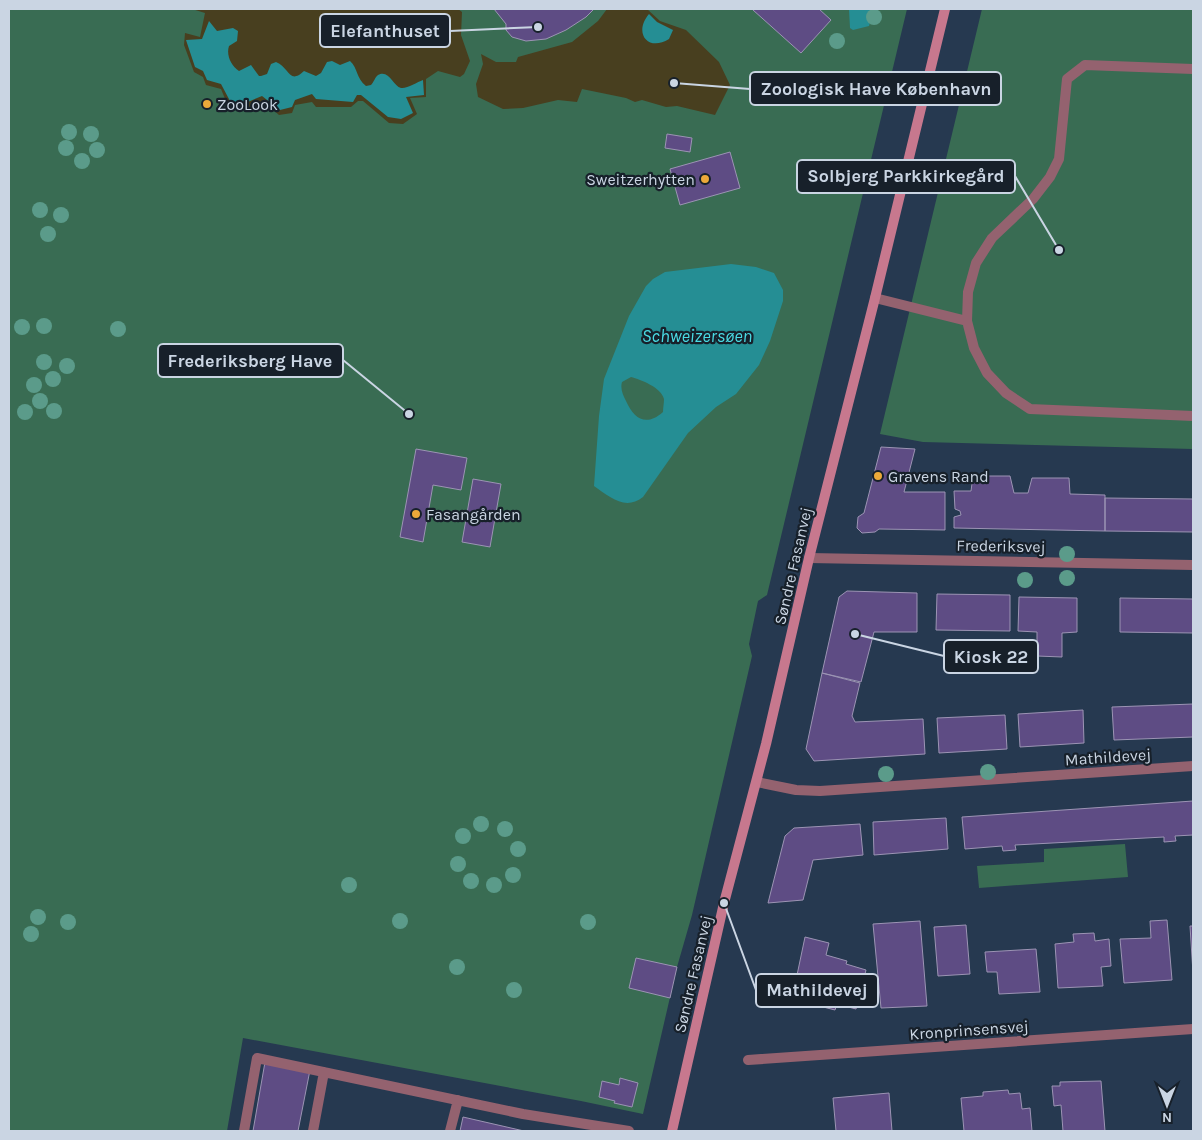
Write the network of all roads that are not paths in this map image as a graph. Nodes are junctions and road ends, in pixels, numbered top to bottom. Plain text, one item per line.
1 (945, 9) edge
2 (1193, 68) edge
3 (875, 298) junction
4 (967, 321) junction
5 (1193, 416) edge
6 (809, 558) junction
7 (1193, 565) edge
8 (1193, 766) edge
9 (757, 782) junction
10 (1193, 1029) edge
11 (748, 1060) dead end
12 (324, 1072) junction
13 (458, 1100) junction
14 (244, 1131) edge
15 (313, 1131) edge
16 (450, 1131) edge
17 (629, 1131) edge
18 (672, 1131) edge

1 - 3 street, Søndre Fasanvej
2 - 4 street
3 - 4 street
3 - 6 street, Søndre Fasanvej
4 - 5 street
6 - 7 street, Frederiksvej
6 - 9 street, Søndre Fasanvej
8 - 9 street, Mathildevej
9 - 18 street, Søndre Fasanvej
10 - 11 street, Kronprinsensvej
12 - 13 street
12 - 14 street
12 - 15 street
13 - 16 street
13 - 17 street

